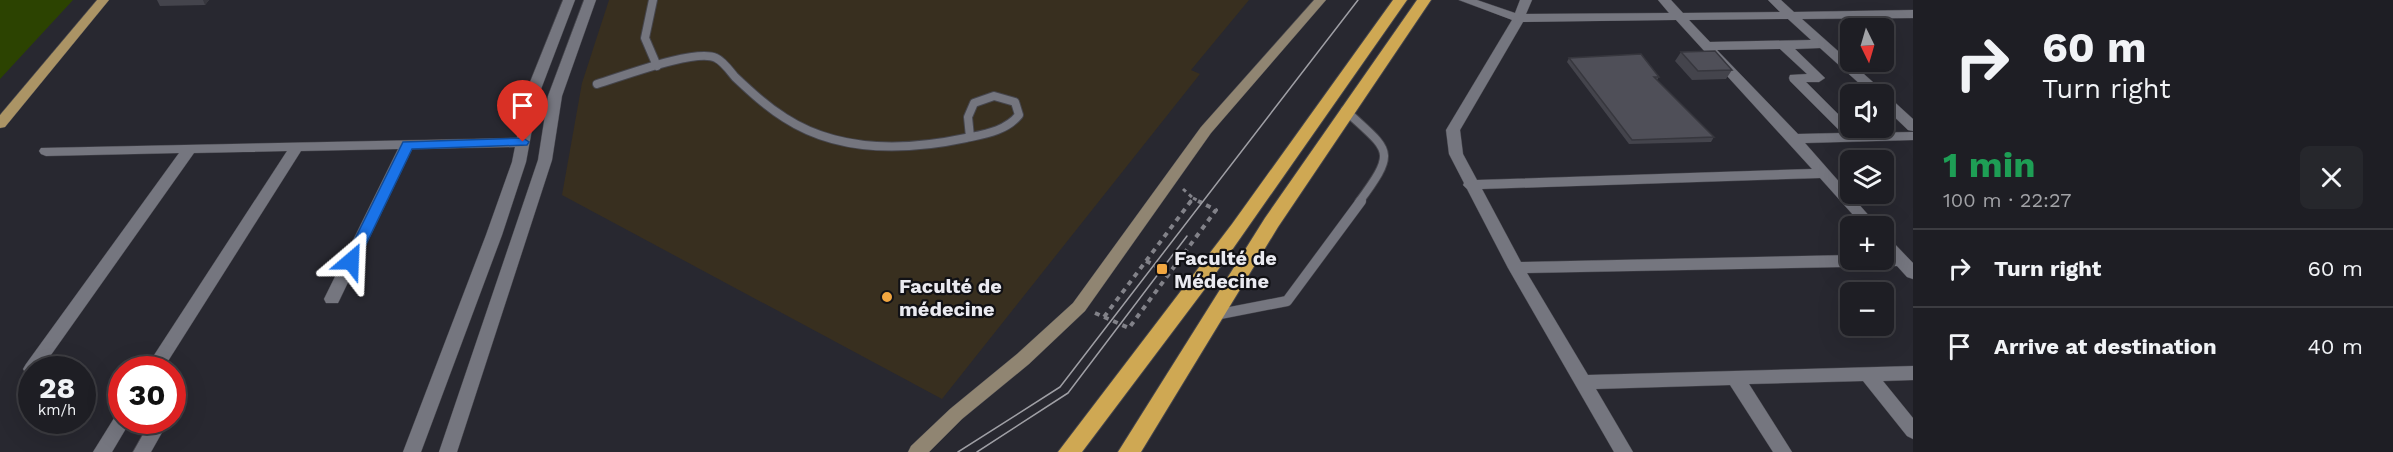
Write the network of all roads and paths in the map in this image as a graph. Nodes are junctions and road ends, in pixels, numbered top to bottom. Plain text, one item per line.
1 (103, 0) edge
2 (569, 0) edge
3 (590, 0) edge
4 (653, 0) edge
5 (1319, 0) edge
6 (1400, 0) edge
7 (1424, 0) edge
8 (1465, 0) edge
9 (1526, 0) edge
10 (1664, 0) edge
11 (1774, 0) edge
12 (1913, 14) edge
13 (1791, 15) junction
14 (1680, 16) junction
15 (1519, 18) junction
16 (1823, 45) junction
17 (1706, 46) junction
18 (657, 66) junction
19 (597, 84) dead end
20 (1867, 84) edge
21 (1894, 109) edge
22 (1345, 110) junction
23 (0, 124) edge
24 (1840, 124) edge
25 (1913, 127) edge
26 (1913, 136) edge
27 (970, 137) junction
28 (1894, 137) edge
29 (1854, 138) edge
30 (1794, 139) junction
31 (523, 142) junction
32 (407, 145) junction
33 (297, 146) junction
34 (190, 148) junction
35 (46, 151) dead end
36 (1824, 173) junction
37 (1172, 178) junction
38 (1470, 185) junction
39 (1193, 198) junction
40 (1862, 216) edge
41 (1894, 253) edge
42 (1900, 260) junction
43 (1146, 261) junction
44 (1516, 268) junction
45 (1171, 273) junction
46 (1913, 273) edge
47 (332, 299) dead end
48 (1079, 307) junction
49 (1211, 316) junction
50 (1104, 317) junction
51 (41, 356) edge
52 (162, 356) edge
53 (1913, 373) edge
54 (1868, 375) junction
55 (1735, 378) junction
56 (1584, 382) junction
57 (1913, 432) edge
58 (113, 434) edge
59 (152, 434) edge
60 (1069, 449) edge
61 (1133, 449) edge
62 (102, 452) edge
63 (142, 452) edge
64 (412, 452) edge
65 (448, 452) edge
66 (917, 452) edge
67 (1624, 452) edge
68 (1783, 452) edge

1 - 23 main road
2 - 31 street
3 - 65 street
4 - 18 lane
5 - 37 street
6 - 60 highway
7 - 22 highway
8 - 15 street
9 - 15 street
10 - 14 street
11 - 13 street
12 - 13 street
13 - 14 street
13 - 16 street
14 - 15 street
14 - 17 street
15 - 38 street
16 - 17 street
16 - 20 street
16 - 24 street
17 - 30 street
18 - 19 lane
18 - 27 lane
21 - 25 street
22 - 49 highway
22 - 49 lane
26 - 28 street
27 - 27 lane
29 - 30 street
30 - 36 street
31 - 32 street
31 - 64 street
32 - 33 street
32 - 47 street
33 - 34 street
33 - 52 street
34 - 35 street
34 - 51 street
36 - 38 street
36 - 40 street
37 - 39 path
37 - 48 street
38 - 44 street
39 - 43 path
39 - 45 path
41 - 42 street
42 - 44 street
42 - 46 street
43 - 45 path
43 - 50 path
44 - 56 street
45 - 50 path
48 - 50 path
48 - 66 street
49 - 61 highway
53 - 54 street
54 - 55 street
54 - 57 street
55 - 56 street
55 - 68 street
56 - 67 street
58 - 62 street
59 - 63 street

